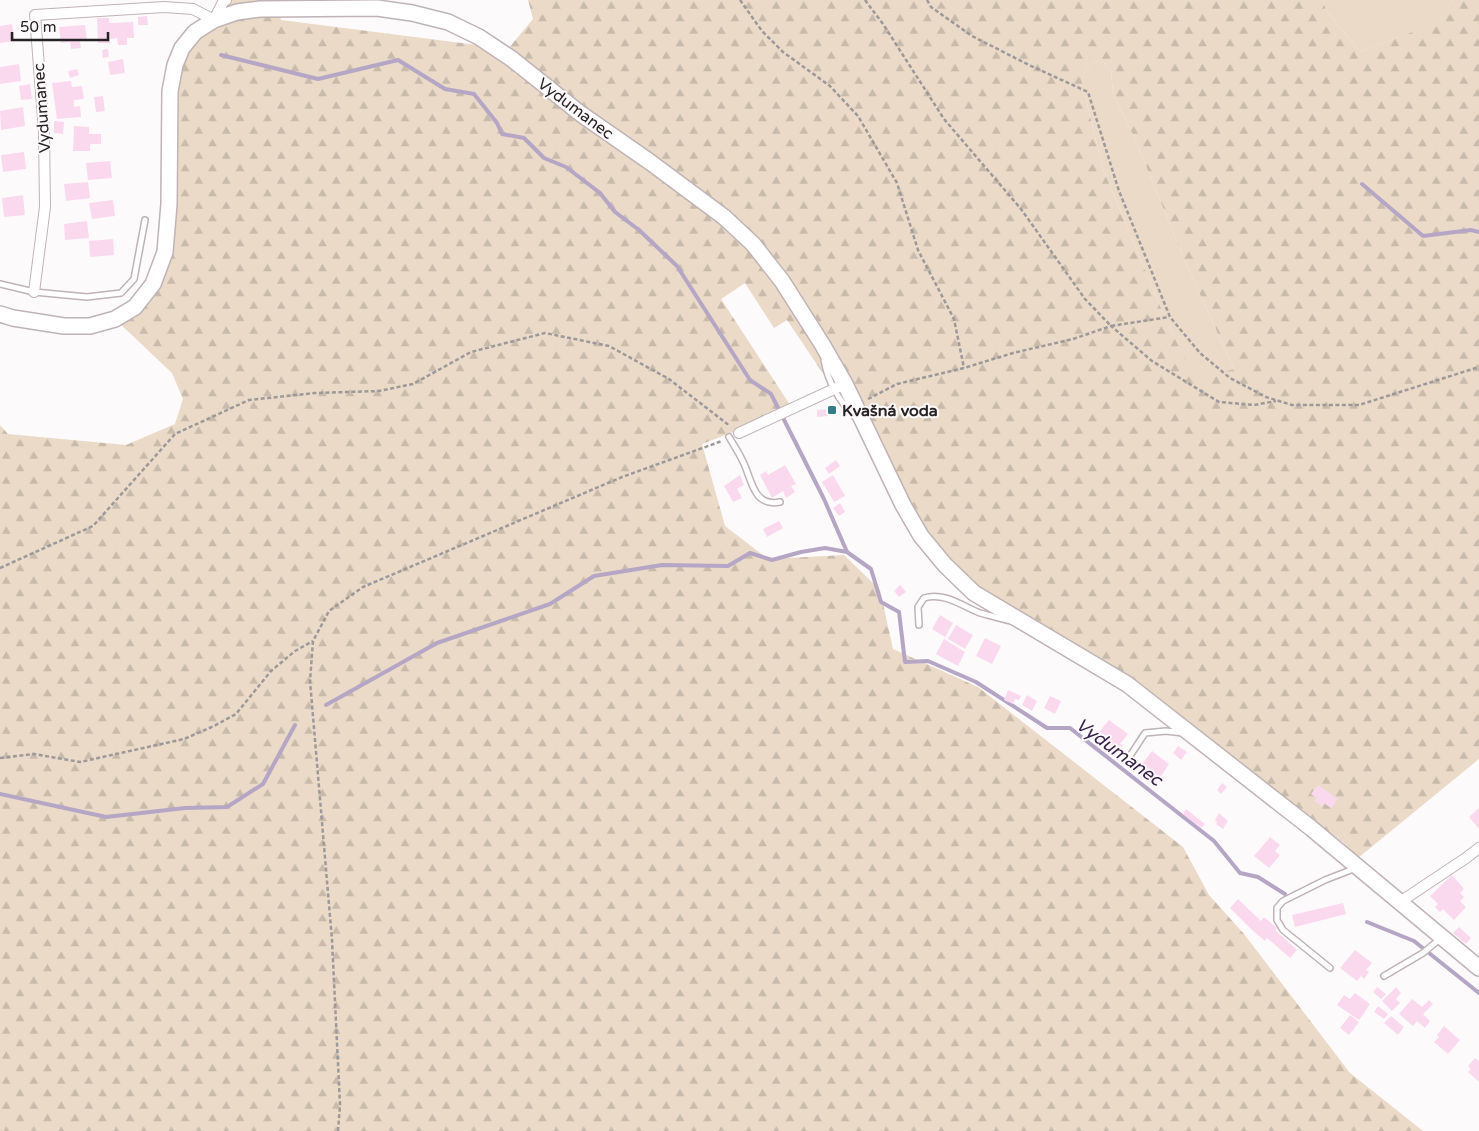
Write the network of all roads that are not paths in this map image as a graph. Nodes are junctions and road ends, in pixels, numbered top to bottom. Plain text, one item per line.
1 (226, 0) edge
2 (214, 20) junction
3 (145, 220) dead end
4 (0, 284) edge
5 (34, 292) junction
6 (0, 314) edge
7 (839, 387) junction
8 (866, 428) junction
9 (739, 433) road end
10 (729, 438) road end
11 (780, 502) dead end
12 (1026, 624) junction
13 (918, 625) dead end
14 (1191, 734) junction
15 (1128, 759) dead end
16 (1479, 848) edge
17 (1359, 867) junction
18 (1400, 902) junction
19 (1437, 941) junction
20 (1330, 968) dead end
21 (1479, 968) edge
22 (1384, 976) dead end

1 - 2 street, Vydumanec
2 - 5 street, Vydumanec
2 - 6 main road, Vydumanec
2 - 7 main road, Vydumanec
3 - 5 lane
4 - 5 lane
7 - 8 main road, Vydumanec
7 - 8 lane
7 - 9 street
8 - 12 main road, Vydumanec
10 - 11 lane
12 - 13 lane, Vydumanec
12 - 14 main road, Vydumanec
14 - 15 lane
14 - 17 main road, Vydumanec
16 - 18 street
17 - 18 main road, Vydumanec
17 - 20 lane
18 - 19 main road, Vydumanec
19 - 21 main road, Vydumanec
19 - 22 lane

